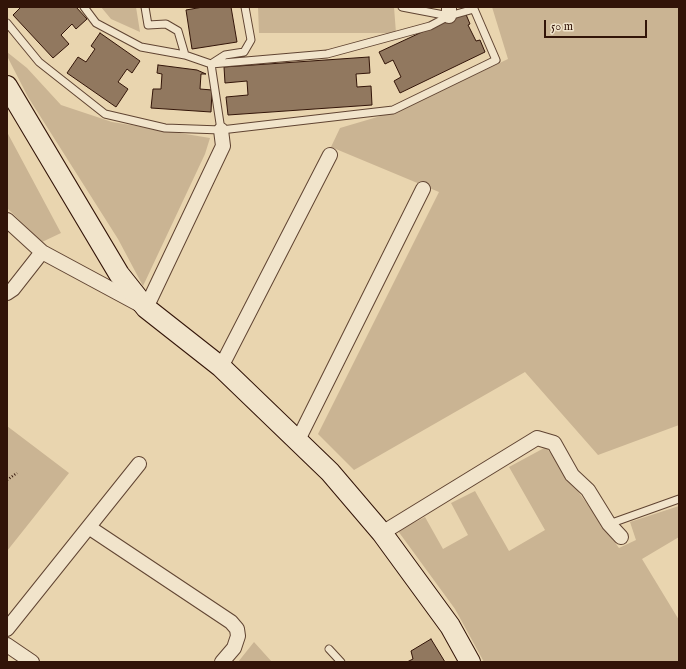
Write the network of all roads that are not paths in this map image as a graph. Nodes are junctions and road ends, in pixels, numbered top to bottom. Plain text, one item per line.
1 (84, 7) edge
2 (145, 7) edge
3 (245, 7) edge
4 (402, 7) edge
5 (449, 12) edge
6 (7, 23) edge
7 (185, 55) junction
8 (211, 64) junction
9 (7, 86) edge
10 (221, 130) junction
11 (330, 155) dead end
12 (423, 189) dead end
13 (7, 220) edge
14 (42, 252) junction
15 (7, 293) edge
16 (146, 308) junction
17 (220, 367) junction
18 (298, 440) junction
19 (140, 464) dead end
20 (679, 499) edge
21 (609, 524) junction
22 (90, 528) junction
23 (382, 534) junction
24 (621, 537) dead end
25 (7, 629) edge
26 (7, 645) edge
27 (329, 649) dead end
28 (32, 662) edge
29 (222, 662) edge
30 (341, 662) edge
31 (470, 662) edge

1 - 7 lane
2 - 7 lane
3 - 8 lane
4 - 5 lane
5 - 8 lane
5 - 10 lane
6 - 10 lane
7 - 8 lane
8 - 10 lane
9 - 16 street
10 - 16 street
11 - 17 street
12 - 18 street
13 - 14 street
14 - 15 street
14 - 16 street
16 - 17 street
17 - 18 street
18 - 23 street
19 - 22 street
20 - 21 lane
21 - 23 street
21 - 24 street
22 - 25 street
22 - 29 street
23 - 31 street
26 - 28 street
27 - 30 lane

